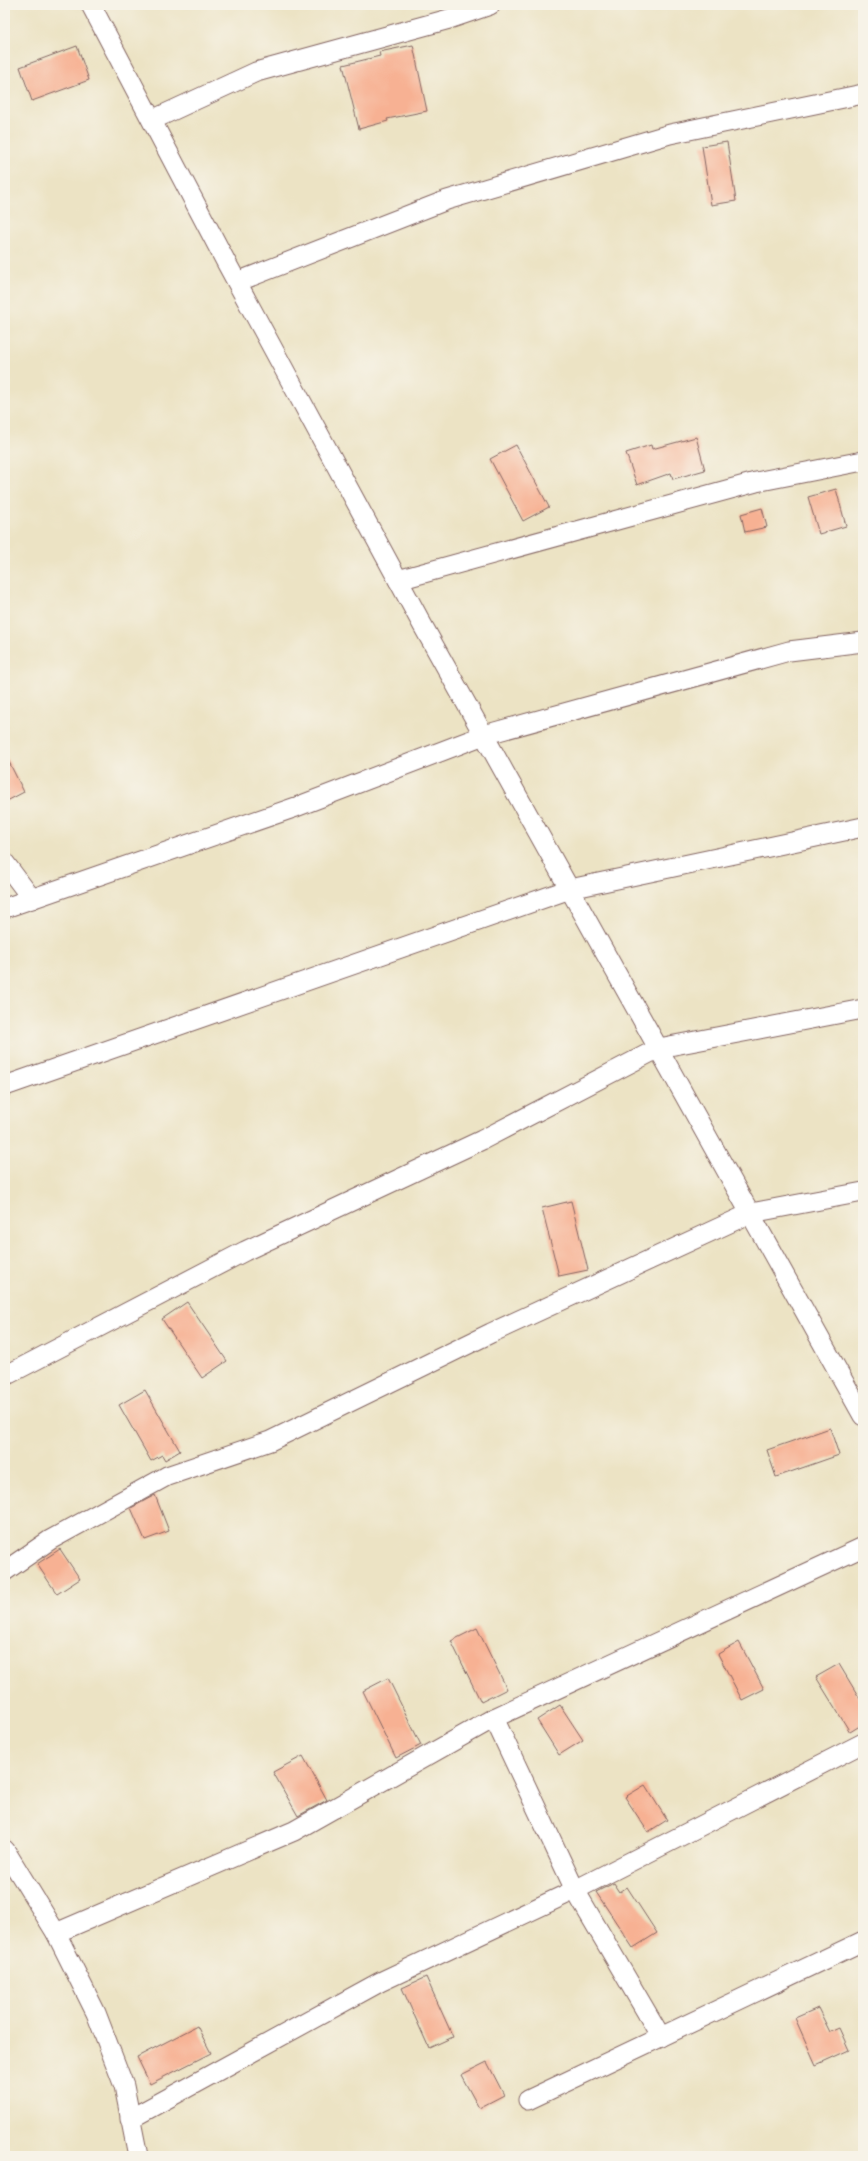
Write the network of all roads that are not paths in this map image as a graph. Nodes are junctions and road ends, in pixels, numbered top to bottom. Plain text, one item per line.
1 (91, 5) edge
2 (490, 5) edge
3 (863, 94) edge
4 (152, 120) junction
5 (237, 282) junction
6 (863, 461) edge
7 (398, 580) junction
8 (863, 642) edge
9 (484, 735) junction
10 (863, 827) edge
11 (5, 863) edge
12 (570, 889) junction
13 (32, 898) junction
14 (5, 908) edge
15 (863, 1009) edge
16 (660, 1048) junction
17 (5, 1086) edge
18 (863, 1192) edge
19 (750, 1213) junction
20 (5, 1376) edge
21 (863, 1416) edge
22 (863, 1547) edge
23 (5, 1571) edge
24 (494, 1718) junction
25 (863, 1743) edge
26 (5, 1850) edge
27 (575, 1890) junction
28 (56, 1933) junction
29 (863, 1942) edge
30 (661, 2037) junction
31 (528, 2100) dead end
32 (130, 2119) junction
33 (138, 2156) edge

1 - 4 street
2 - 4 street
3 - 5 street
4 - 5 street
5 - 7 street
6 - 7 street
7 - 9 street
8 - 9 street
9 - 12 street
9 - 13 street
10 - 12 street
11 - 13 street
12 - 16 street
12 - 17 street
13 - 14 street
15 - 16 street
16 - 19 street
16 - 20 street
18 - 19 street
19 - 21 street
19 - 23 street
22 - 24 street
24 - 27 street
24 - 28 street
25 - 27 street
26 - 28 street
27 - 30 street
27 - 32 street
28 - 32 street
29 - 30 street
30 - 31 street
32 - 33 street

